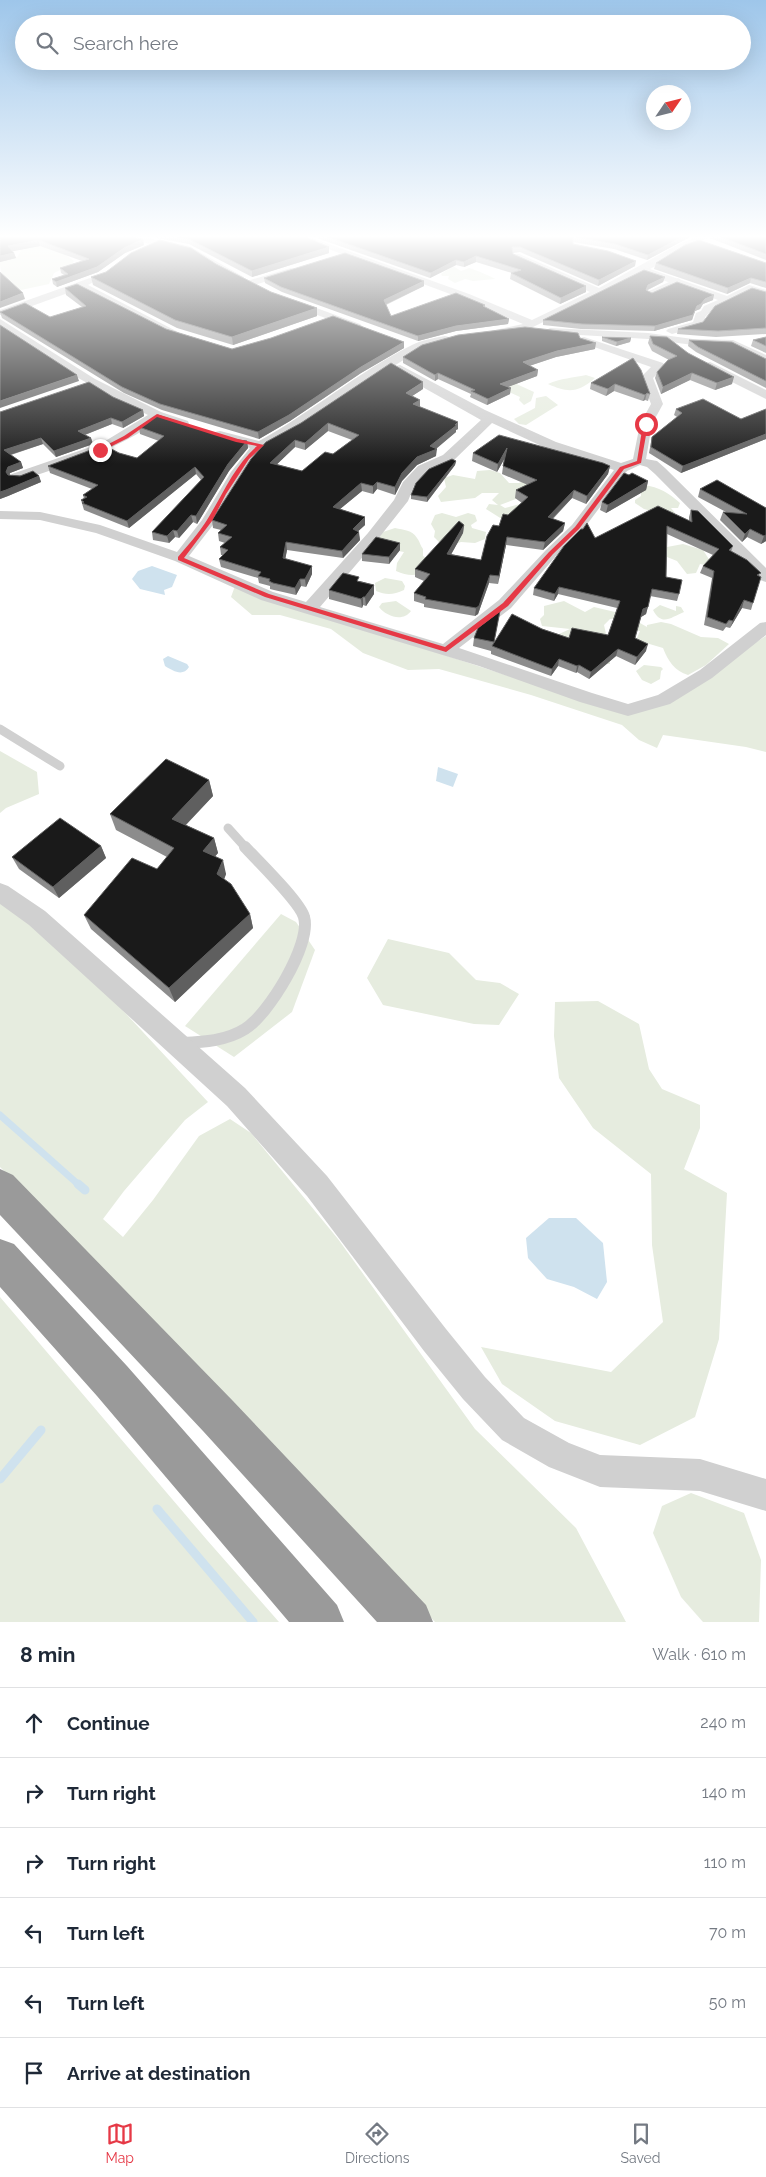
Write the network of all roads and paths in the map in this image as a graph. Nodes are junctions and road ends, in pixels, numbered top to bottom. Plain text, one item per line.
1 (135, 313) edge
2 (320, 313) edge
3 (500, 313) edge
4 (556, 313) edge
5 (706, 313) edge
6 (331, 317) junction
7 (0, 322) edge
8 (312, 324) edge
9 (528, 326) junction
10 (365, 330) edge
11 (558, 332) junction
12 (484, 333) edge
13 (180, 335) edge
14 (456, 336) edge
15 (648, 336) junction
16 (670, 340) junction
17 (752, 340) edge
18 (400, 342) edge
19 (733, 343) junction
20 (417, 347) junction
21 (766, 360) edge
22 (390, 364) junction
23 (91, 382) junction
24 (74, 388) edge
25 (766, 395) edge
26 (481, 413) junction
27 (157, 415) junction
28 (261, 445) junction
29 (639, 462) junction
30 (622, 468) junction
31 (17, 477) edge
32 (0, 515) edge
33 (180, 558) junction
34 (766, 577) edge
35 (310, 608) junction
36 (766, 628) edge
37 (446, 650) junction
38 (0, 729) edge
39 (60, 766) dead end
40 (228, 828) dead end
41 (0, 892) edge
42 (176, 1044) junction
43 (0, 1188) edge
44 (0, 1258) edge
45 (766, 1495) edge
46 (320, 1622) edge
47 (409, 1622) edge

1 - 13 street
2 - 6 street
3 - 9 street
4 - 9 street
5 - 15 street
6 - 8 street
6 - 10 street
7 - 23 street
9 - 11 street
9 - 12 street
11 - 15 street
11 - 29 street
14 - 20 street
15 - 16 street
16 - 19 street
16 - 25 street
17 - 19 street
18 - 20 street
19 - 21 street
20 - 22 street
22 - 26 street
22 - 28 street
23 - 24 street
23 - 27 street
26 - 30 street
26 - 35 street
27 - 28 street
27 - 31 street
28 - 33 street
29 - 30 street
29 - 34 street
30 - 37 street
32 - 33 street
33 - 35 street
35 - 37 street
36 - 37 street
38 - 39 lane
40 - 42 lane
41 - 42 street
42 - 45 street
43 - 47 highway
44 - 46 highway

